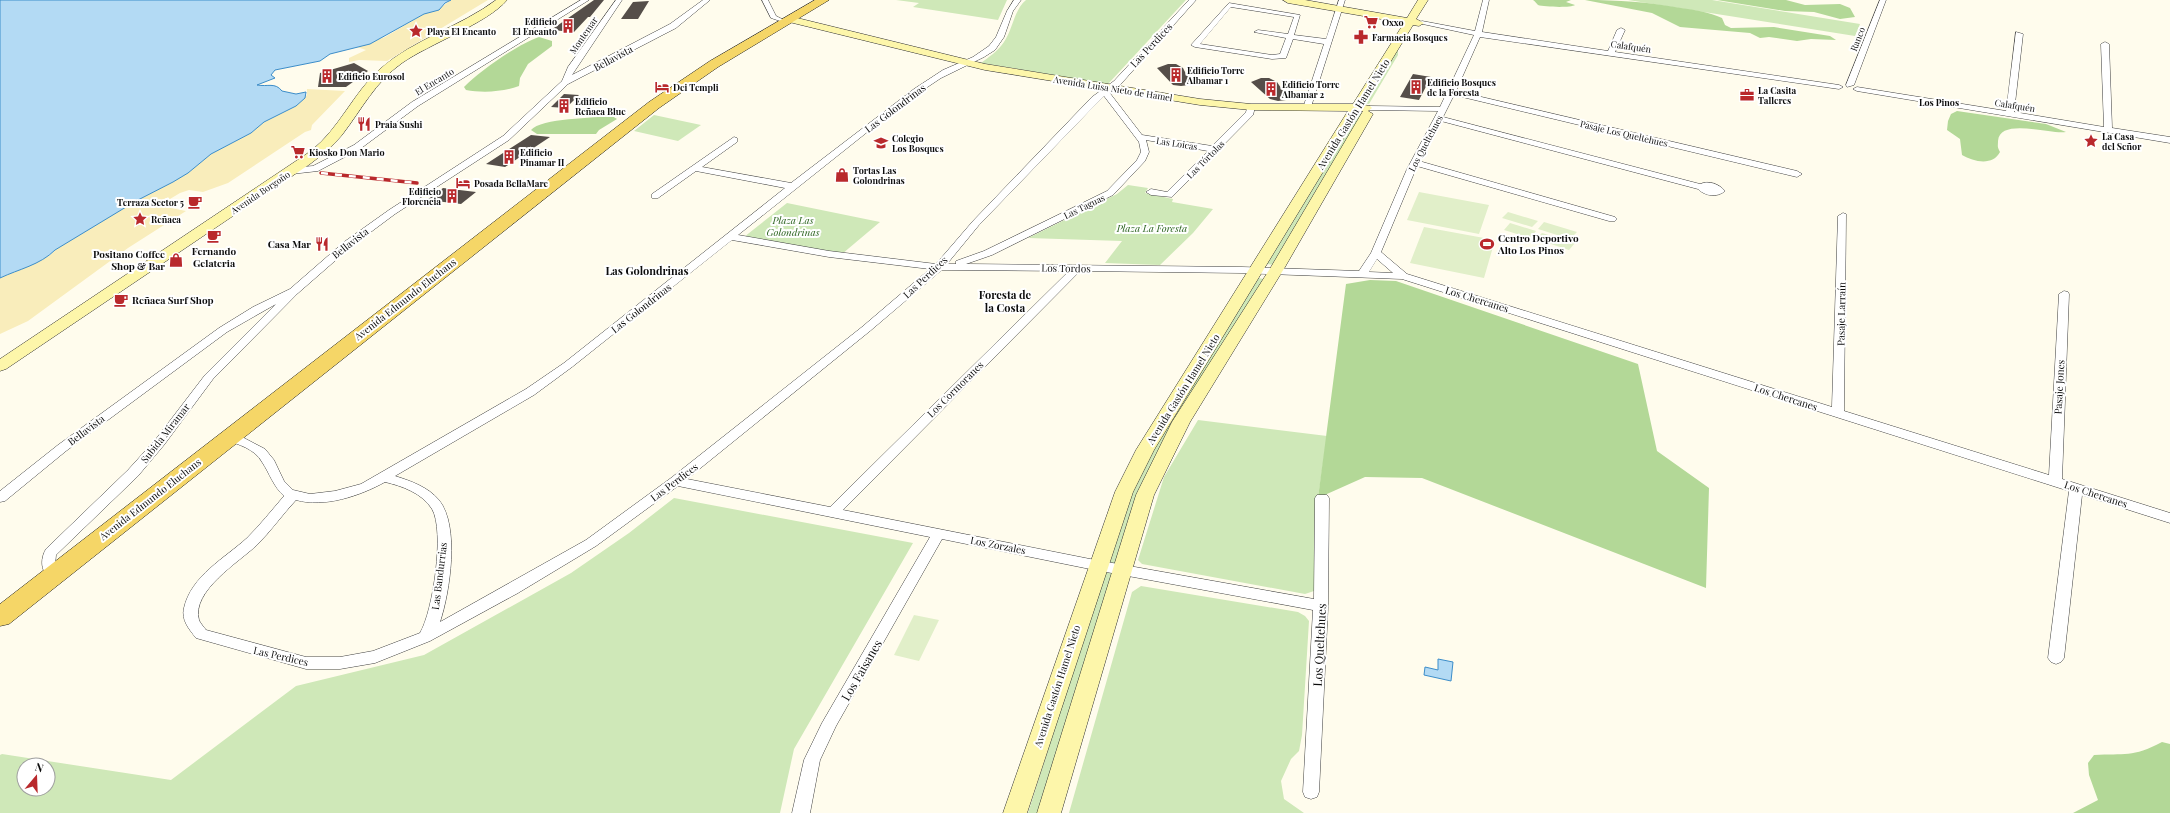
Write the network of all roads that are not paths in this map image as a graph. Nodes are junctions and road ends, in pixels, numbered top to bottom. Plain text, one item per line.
1 (502, 0) edge
2 (586, 0) edge
3 (619, 0) edge
4 (707, 0) edge
5 (765, 0) edge
6 (823, 0) edge
7 (1018, 0) edge
8 (1193, 0) edge
9 (1288, 0) edge
10 (1423, 0) edge
11 (1486, 0) edge
12 (1883, 0) edge
13 (1340, 4) edge
14 (1427, 13) dead end
15 (787, 21) junction
16 (1415, 26) junction
17 (1621, 30) dead end
18 (1258, 32) dead end
19 (1478, 34) junction
20 (2019, 34) dead end
21 (1291, 38) junction
22 (1328, 42) junction
23 (2105, 44) dead end
24 (1611, 53) junction
25 (1403, 54) dead end
26 (966, 63) junction
27 (566, 82) junction
28 (1854, 87) junction
29 (1108, 89) junction
30 (1451, 92) junction
31 (1251, 107) junction
32 (1308, 108) junction
33 (1363, 108) junction
34 (1443, 109) junction
35 (2010, 114) junction
36 (1438, 118) junction
37 (2108, 130) junction
38 (1141, 137) junction
39 (734, 140) dead end
40 (2170, 140) edge
41 (1214, 149) junction
42 (1415, 163) junction
43 (695, 168) junction
44 (291, 171) junction
45 (1797, 174) dead end
46 (795, 187) junction
47 (1701, 187) dead end
48 (1150, 192) dead end
49 (654, 196) dead end
50 (1843, 216) dead end
51 (1612, 219) dead end
52 (731, 237) junction
53 (1376, 253) junction
54 (939, 267) junction
55 (1078, 268) junction
56 (1257, 271) junction
57 (1275, 271) junction
58 (1362, 274) junction
59 (1403, 276) junction
60 (294, 291) junction
61 (2064, 294) dead end
62 (0, 366) edge
63 (1838, 413) junction
64 (229, 437) junction
65 (382, 477) junction
66 (676, 481) junction
67 (2055, 481) junction
68 (2076, 487) junction
69 (293, 495) junction
70 (0, 498) edge
71 (1322, 498) dead end
72 (833, 512) junction
73 (2170, 518) edge
74 (938, 534) junction
75 (1098, 565) junction
76 (1122, 570) junction
77 (56, 573) junction
78 (1321, 606) junction
79 (0, 617) edge
80 (425, 637) junction
81 (2056, 658) dead end
82 (1311, 792) dead end
83 (801, 813) edge
84 (1015, 813) edge
85 (1049, 813) edge

1 - 44 main road, Avenida Borgoño
2 - 44 street, El Encanto
3 - 27 street, Montemar
4 - 27 street, Bellavista
5 - 15 street
6 - 15 main road, Avenida Edmundo Eluchans
7 - 26 street, Las Golondrinas
8 - 29 street, Las Perdices
9 - 13 main road
10 - 16 main road, Avenida Gastón Hamel Nieto
11 - 19 street, Los Queltehues
12 - 28 street, Ranco
13 - 16 main road
13 - 22 street
14 - 16 main road, Avenida Gastón Hamel Nieto
15 - 26 main road, Avenida Luisa Nieto de Hamel
15 - 64 main road, Avenida Edmundo Eluchans
16 - 19 street, Calafquén
16 - 33 main road, Avenida Gastón Hamel Nieto
17 - 24 street
18 - 21 street
19 - 24 street, Calafquén
19 - 30 street, Los Queltehues
20 - 35 street
21 - 21 street
21 - 22 street
22 - 32 street
23 - 37 street
24 - 28 street, Calafquén
25 - 33 main road, Avenida Gastón Hamel Nieto
26 - 29 main road, Avenida Luisa Nieto de Hamel
26 - 46 street, Las Golondrinas
27 - 60 street, Bellavista
28 - 35 street, Calafquén
29 - 31 main road, Avenida Luisa Nieto de Hamel
29 - 38 street
29 - 54 street, Las Perdices
30 - 34 street, Los Queltehues
30 - 45 street, Pasaje Los Queltehues
31 - 32 main road, Avenida Luisa Nieto de Hamel
31 - 41 street, Las Tórtolas
32 - 33 main road, Avenida Luisa Nieto de Hamel
33 - 34 street, Avenida Luisa Nieto de Hamel
33 - 56 main road, Avenida Gastón Hamel Nieto
33 - 57 main road, Avenida Gastón Hamel Nieto
34 - 36 street, Los Queltehues
35 - 37 street, Calafquén
36 - 42 street, Los Queltehues
36 - 47 street
37 - 40 street, Calafquén
38 - 41 street, Las Loicas
38 - 54 street, Las Taguas
39 - 43 street
41 - 48 street, Las Tórtolas
42 - 51 street
42 - 53 street, Los Queltehues
43 - 46 street
43 - 49 street
44 - 62 main road, Avenida Borgoño
46 - 52 street, Las Golondrinas
50 - 63 street, Pasaje Larraín
52 - 54 street, Los Tordos
52 - 65 street, Las Golondrinas
53 - 58 street, Los Queltehues
53 - 59 street
54 - 55 street, Los Tordos
54 - 66 street, Las Perdices
55 - 56 street, Los Tordos
55 - 72 street, Los Cormoranes
56 - 57 street, Los Tordos
56 - 75 main road, Avenida Gastón Hamel Nieto
57 - 58 street, Los Tordos
57 - 76 main road, Avenida Gastón Hamel Nieto
58 - 59 street, Los Tordos
59 - 63 street, Los Chercanes
60 - 70 street, Bellavista
60 - 77 street, Subida Miramar
61 - 67 street, Pasaje Jones
63 - 67 street, Los Chercanes
64 - 69 street
64 - 77 main road, Avenida Edmundo Eluchans
65 - 69 street, Las Golondrinas
65 - 80 street, Las Bandurrias
66 - 72 street, Los Zorzales
66 - 80 street, Las Perdices
67 - 68 street, Los Chercanes
68 - 73 street, Los Chercanes
68 - 81 street
69 - 80 street, Las Perdices
71 - 78 street, Los Queltehues
72 - 74 street, Los Zorzales
74 - 75 street, Los Zorzales
74 - 83 street, Los Faisanes
75 - 76 street, Los Zorzales
75 - 84 main road, Avenida Gastón Hamel Nieto
76 - 78 street, Los Zorzales
76 - 85 main road, Avenida Gastón Hamel Nieto
77 - 79 main road, Avenida Edmundo Eluchans
78 - 82 street, Los Queltehues

